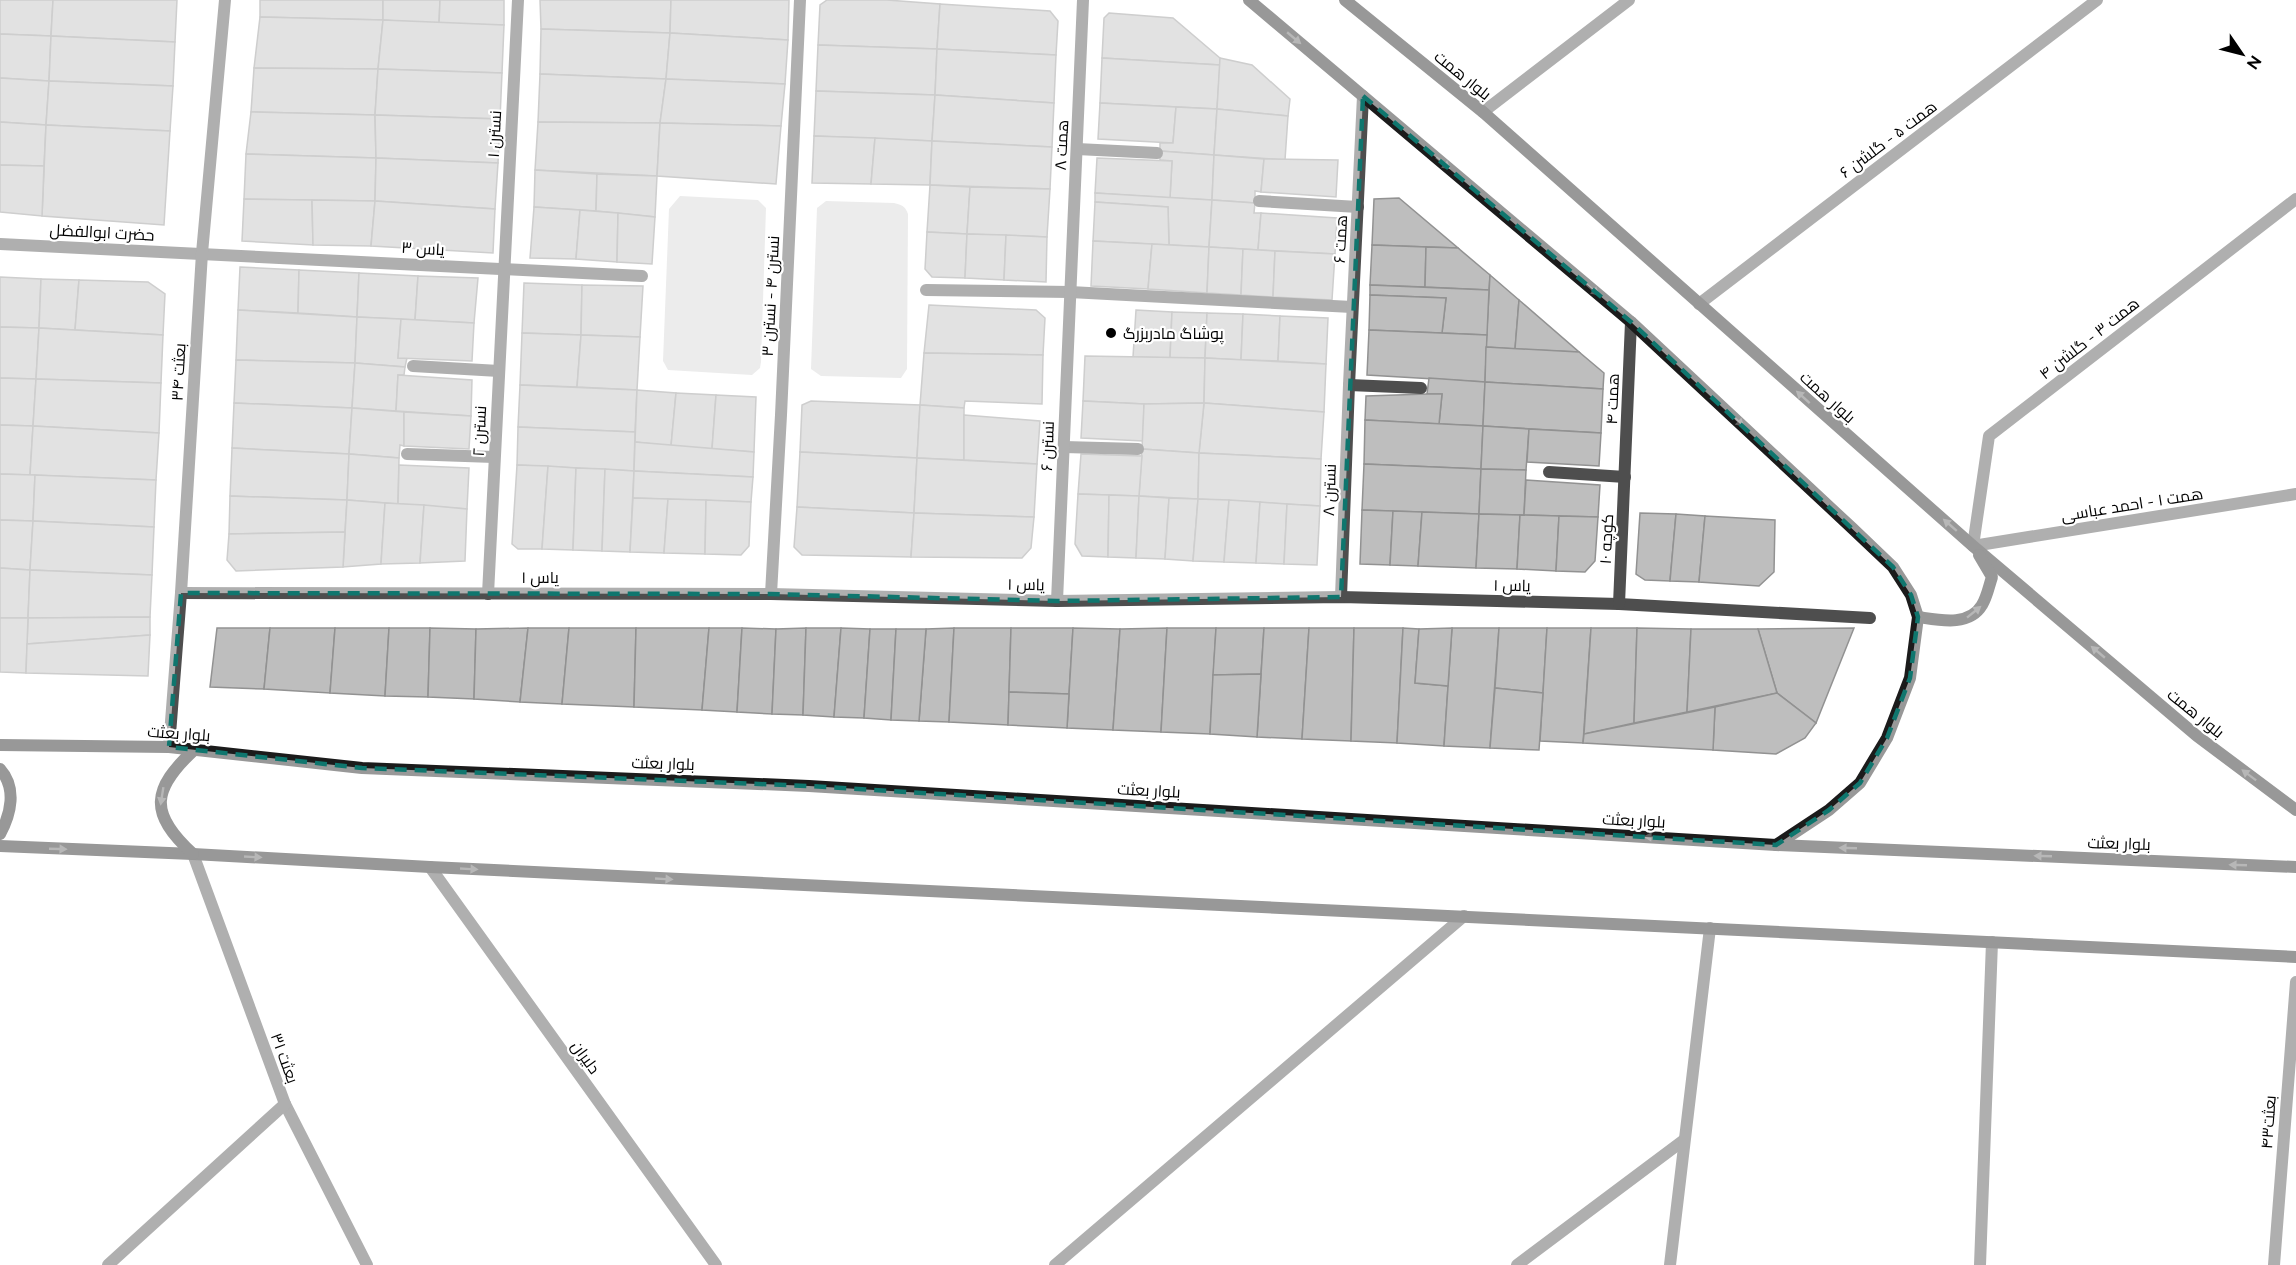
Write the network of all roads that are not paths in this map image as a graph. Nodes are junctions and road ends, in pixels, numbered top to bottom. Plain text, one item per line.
1 (225, 0) edge
2 (518, 0) edge
3 (800, 0) edge
4 (1083, 0) edge
5 (1249, 0) edge
6 (1345, 0) edge
7 (1629, 0) edge
8 (2097, 0) edge
9 (1363, 96) junction
10 (1482, 112) junction
11 (1077, 149) junction
12 (1157, 153) dead end
13 (2296, 199) edge
14 (1259, 201) dead end
15 (1358, 207) junction
16 (0, 244) edge
17 (202, 253) junction
18 (504, 269) junction
19 (642, 276) dead end
20 (927, 290) dead end
21 (1070, 292) junction
22 (1699, 304) junction
23 (1352, 307) junction
24 (1631, 322) junction
25 (413, 366) dead end
26 (499, 371) junction
27 (1349, 385) junction
28 (1421, 388) dead end
29 (1064, 447) junction
30 (1138, 449) dead end
31 (407, 454) dead end
32 (494, 457) junction
33 (1549, 472) dead end
34 (1626, 477) junction
35 (2296, 494) edge
36 (1973, 546) junction
37 (181, 593) junction
38 (488, 594) junction
39 (771, 594) junction
40 (1341, 597) junction
41 (1057, 602) junction
42 (1619, 604) junction
43 (1918, 617) junction
44 (1870, 618) dead end
45 (0, 745) edge
46 (169, 747) junction
47 (194, 750) junction
48 (0, 769) edge
49 (2296, 810) edge
50 (0, 834) edge
51 (1776, 845) junction
52 (0, 846) edge
53 (193, 854) junction
54 (429, 867) junction
55 (2296, 867) edge
56 (1464, 916) junction
57 (1710, 928) junction
58 (1992, 942) junction
59 (2296, 957) edge
60 (2296, 982) edge
61 (285, 1104) junction
62 (1684, 1140) junction
63 (108, 1265) edge
64 (368, 1265) edge
65 (716, 1265) edge
66 (1055, 1265) edge
67 (1517, 1265) edge
68 (1670, 1265) edge
69 (1980, 1265) edge
70 (2274, 1265) edge

1 - 17 street, بعثت ۳۴
2 - 18 street, نسترن ۱
3 - 39 street, نسترن ۴ - نسترن ۳
4 - 11 street, همت ۸
5 -> 9 main road
6 - 10 main road, بلوار همت
7 - 10 street
8 - 22 street, همت ۵ - گلشن ۶
9 - 15 street, همت ۶
9 -> 24 main road
10 - 22 main road, بلوار همت
11 - 12 street
11 - 21 street, همت ۸
13 - 36 street, همت ۳ - گلشن ۴
14 - 15 street
15 - 23 street, همت ۶
16 - 17 street, حضرت ابوالفضل
17 - 18 street, یاس ۳
17 - 37 street, بعثت ۳۴
18 - 19 street, یاس ۳
18 - 26 street, نسترن ۲
20 - 21 street
21 - 23 street
21 - 29 street, نسترن ۶
36 -> 22 main road, بلوار همت
23 - 27 street, همت ۶
24 - 34 street, همت ۴
24 -> 43 main road
25 - 26 street
26 - 32 street, نسترن ۲
27 - 28 street
27 - 40 street, نسترن ۸
29 - 30 street
29 - 41 street, نسترن ۶
31 - 32 street
32 - 38 street, نسترن ۲
33 - 34 street
34 - 42 street, کوچه ۱۰
35 - 36 street, همت ۱ - احمد عباسی
43 -> 36 main road
49 -> 36 main road, بلوار همت
37 - 38 street, یاس ۱
37 - 46 street, بعثت ۳۴
38 - 39 street, یاس ۱
39 - 41 street, یاس ۱
40 - 41 street, یاس ۱
40 - 42 street, یاس ۱
42 - 44 street, یاس ۱
43 - 51 main road
45 - 46 main road, بلوار بعثت
46 - 47 main road, بلوار بعثت
51 -> 47 main road, بلوار بعثت
47 -> 53 main road
48 - 50 main road
55 -> 51 main road, بلوار بعثت
52 -> 53 main road
53 -> 54 main road
53 - 61 street, بعثت ۳۱
54 -> 56 main road
54 - 65 street, دلیران
56 - 57 main road
56 - 66 street
57 - 58 main road
57 - 62 street
58 - 59 main road
58 - 69 street
60 - 70 street, بعثت۴۳
61 - 63 street
61 - 64 street, بعثت ۳۱
62 - 67 street
62 - 68 street

